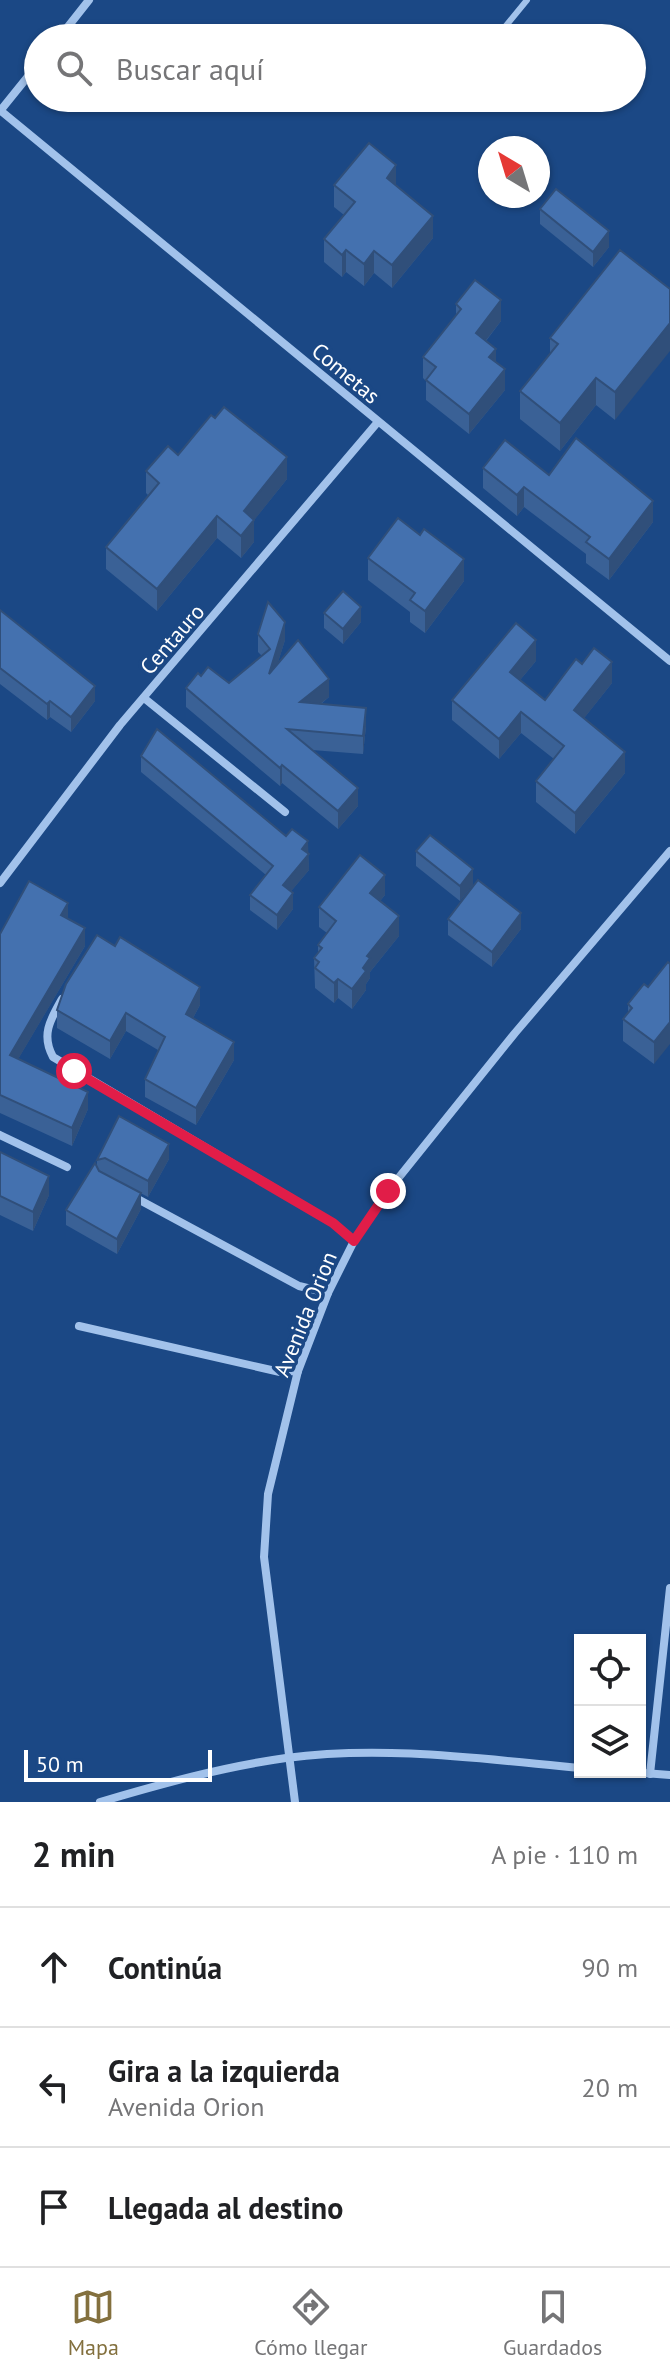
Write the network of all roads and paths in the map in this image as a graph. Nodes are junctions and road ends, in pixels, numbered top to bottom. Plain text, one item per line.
1 (89, 0) edge
2 (527, 0) edge
3 (70, 24) edge
4 (507, 24) edge
5 (24, 81) edge
6 (0, 111) edge
7 (377, 423) junction
8 (670, 661) edge
9 (144, 698) junction
10 (285, 812) dead end
11 (670, 851) edge
12 (0, 883) edge
13 (66, 993) edge
14 (0, 1135) edge
15 (67, 1167) dead end
16 (130, 1195) edge
17 (354, 1241) junction
18 (328, 1293) junction
19 (79, 1326) dead end
20 (298, 1371) junction
21 (670, 1588) edge
22 (287, 1758) junction
23 (574, 1767) edge
24 (646, 1774) edge
25 (650, 1774) junction
26 (670, 1775) edge
27 (100, 1802) edge
28 (295, 1802) edge

1 - 3 street
2 - 4 lane
5 - 6 street
6 - 7 street, Cometas
7 - 8 street, Cometas
7 - 9 street, Centauro
9 - 10 street
9 - 12 street, Centauro
11 - 17 street, Avenida Orion
13 - 17 street
14 - 15 street
16 - 18 street
17 - 18 street, Avenida Orion
18 - 20 street, Avenida Orion
19 - 20 street
20 - 22 street, Avenida Orion
21 - 25 street
22 - 23 street
22 - 27 street
22 - 28 street, Avenida Orion
24 - 25 street
25 - 26 street

